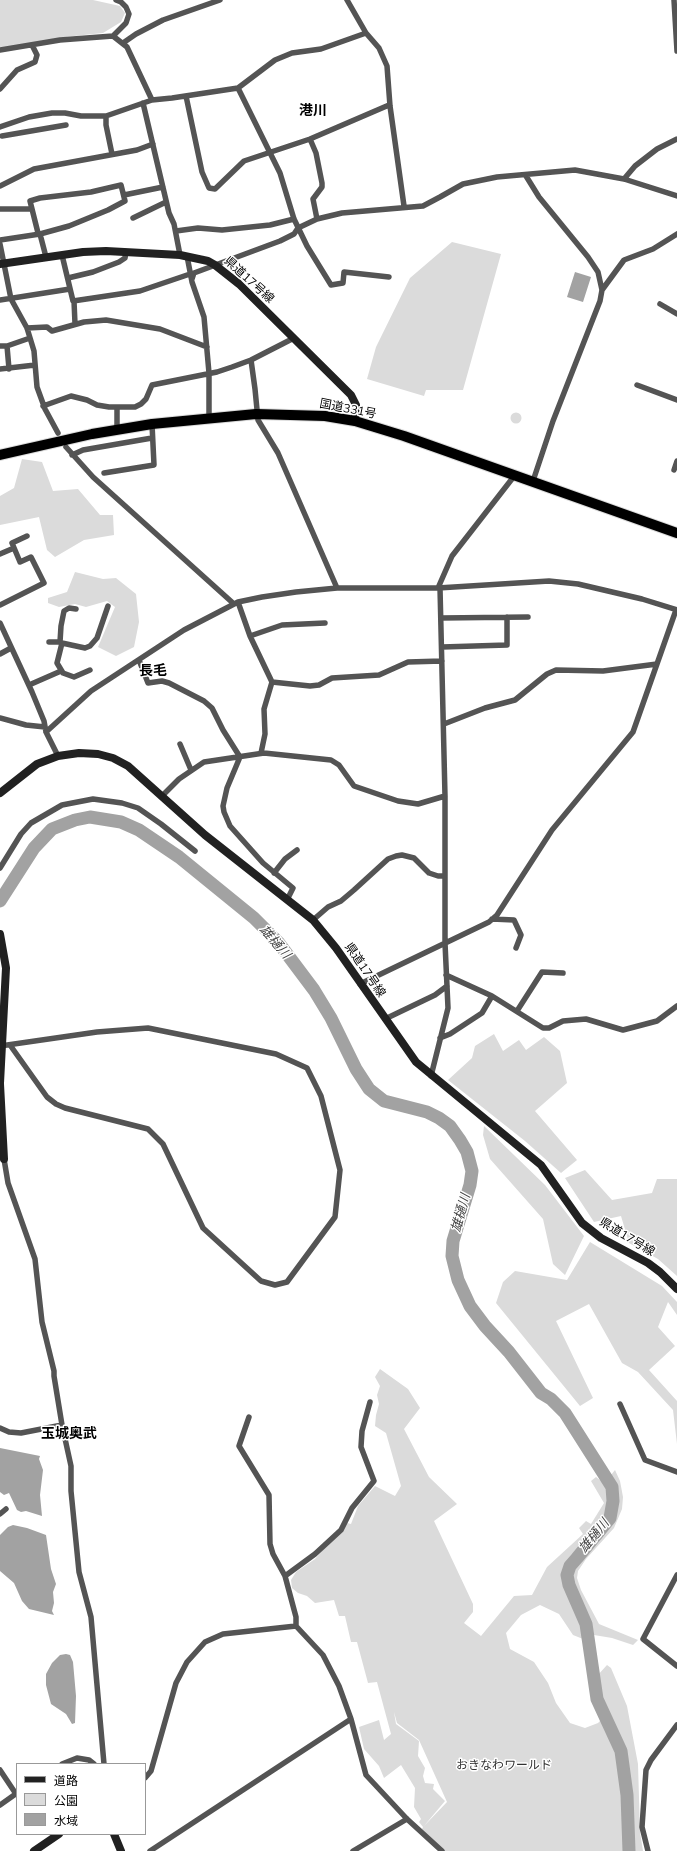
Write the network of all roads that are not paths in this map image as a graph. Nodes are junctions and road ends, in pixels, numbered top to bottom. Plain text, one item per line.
1 (116, 0) edge
2 (220, 0) edge
3 (346, 0) edge
4 (674, 0) edge
5 (366, 33) junction
6 (113, 36) junction
7 (123, 43) junction
8 (32, 45) junction
9 (0, 50) edge
10 (677, 51) edge
11 (238, 88) junction
12 (0, 89) edge
13 (186, 96) junction
14 (152, 100) junction
15 (143, 103) junction
16 (390, 105) junction
17 (106, 116) junction
18 (66, 125) dead end
19 (0, 127) edge
20 (1, 135) edge
21 (310, 139) junction
22 (677, 139) edge
23 (153, 144) junction
24 (270, 153) junction
25 (112, 154) junction
26 (526, 176) junction
27 (624, 179) junction
28 (0, 186) edge
29 (163, 188) junction
30 (124, 194) junction
31 (677, 196) edge
32 (166, 202) junction
33 (404, 206) junction
34 (0, 209) edge
35 (32, 209) junction
36 (133, 218) dead end
37 (294, 219) junction
38 (317, 219) junction
39 (298, 228) junction
40 (176, 231) junction
41 (39, 233) junction
42 (677, 234) edge
43 (0, 240) edge
44 (0, 244) edge
45 (126, 252) junction
46 (62, 255) junction
47 (184, 255) junction
48 (46, 257) junction
49 (2, 264) edge
50 (215, 265) junction
51 (191, 276) junction
52 (389, 277) dead end
53 (68, 278) junction
54 (70, 288) junction
55 (602, 290) junction
56 (11, 299) junction
57 (0, 300) edge
58 (74, 301) junction
59 (660, 304) dead end
60 (677, 314) edge
61 (75, 324) junction
62 (27, 328) junction
63 (30, 338) junction
64 (294, 338) junction
65 (0, 346) edge
66 (7, 346) junction
67 (207, 347) junction
68 (251, 360) junction
69 (35, 365) junction
70 (8, 368) junction
71 (0, 369) edge
72 (209, 373) junction
73 (637, 385) dead end
74 (677, 400) edge
75 (43, 406) junction
76 (117, 408) junction
77 (256, 414) junction
78 (208, 418) junction
79 (355, 421) junction
80 (152, 424) junction
81 (117, 429) junction
82 (58, 433) dead end
83 (152, 438) junction
84 (66, 447) dead end
85 (0, 455) edge
86 (72, 455) junction
87 (677, 460) edge
88 (674, 470) dead end
89 (104, 474) dead end
90 (514, 475) junction
91 (532, 481) junction
92 (677, 533) edge
93 (27, 536) dead end
94 (14, 548) junction
95 (0, 554) edge
96 (337, 588) junction
97 (439, 588) junction
98 (236, 603) junction
99 (0, 605) edge
100 (108, 606) dead end
101 (76, 609) dead end
102 (677, 610) edge
103 (506, 617) junction
104 (528, 617) dead end
105 (441, 618) junction
106 (0, 623) edge
107 (325, 623) dead end
108 (250, 636) junction
109 (49, 642) dead end
110 (61, 642) junction
111 (442, 647) junction
112 (11, 648) junction
113 (0, 654) edge
114 (138, 660) junction
115 (442, 661) junction
116 (657, 664) junction
117 (90, 670) dead end
118 (61, 671) junction
119 (272, 682) junction
120 (29, 685) junction
121 (0, 718) edge
122 (444, 724) junction
123 (46, 730) junction
124 (180, 744) dead end
125 (261, 754) junction
126 (58, 756) junction
127 (240, 757) junction
128 (191, 770) junction
129 (0, 793) edge
130 (162, 796) junction
131 (445, 796) junction
132 (297, 850) dead end
133 (196, 851) dead end
134 (0, 868) edge
135 (274, 873) junction
136 (446, 876) junction
137 (288, 898) junction
138 (313, 920) junction
139 (492, 920) junction
140 (1, 936) edge
141 (445, 943) junction
142 (516, 948) dead end
143 (563, 972) dead end
144 (446, 975) junction
145 (360, 984) junction
146 (447, 986) junction
147 (492, 996) junction
148 (677, 1006) edge
149 (517, 1011) junction
150 (385, 1019) junction
151 (440, 1038) junction
152 (4, 1045) edge
153 (431, 1076) junction
154 (0, 1084) edge
155 (2, 1158) edge
156 (677, 1289) edge
157 (370, 1402) dead end
158 (620, 1404) dead end
159 (249, 1417) dead end
160 (62, 1426) junction
161 (0, 1428) edge
162 (677, 1472) edge
163 (6, 1509) dead end
164 (0, 1514) edge
165 (677, 1575) edge
166 (285, 1576) junction
167 (296, 1626) junction
168 (677, 1666) edge
169 (351, 1719) junction
170 (677, 1725) edge
171 (64, 1763) edge
172 (93, 1763) edge
173 (104, 1763) edge
174 (0, 1770) edge
175 (146, 1777) edge
176 (16, 1793) edge
177 (16, 1795) edge
178 (0, 1805) edge
179 (407, 1819) junction
180 (58, 1835) edge
181 (114, 1835) edge
182 (34, 1851) edge
183 (121, 1851) edge
184 (150, 1851) edge
185 (353, 1851) edge
186 (442, 1851) edge
187 (648, 1851) edge

1 - 6 street
2 - 7 street
3 - 5 street
4 - 10 street
5 - 11 street
5 - 16 street
6 - 7 street
6 - 8 street
7 - 14 street
8 - 9 street
8 - 12 street
11 - 13 street
11 - 24 street
13 - 14 street
13 - 24 street
14 - 15 street
15 - 17 street
15 - 23 street
16 - 21 street
16 - 33 street
17 - 19 street
17 - 25 street
18 - 20 street
21 - 24 street
21 - 38 street
22 - 27 street
23 - 25 street
23 - 29 street
24 - 37 street
25 - 28 street
26 - 27 street
26 - 33 street
26 - 55 street
27 - 31 street
29 - 30 street
29 - 32 street
30 - 35 street
30 - 41 street
32 - 36 street
32 - 40 street
33 - 38 street
34 - 35 street
35 - 41 street
37 - 39 street
37 - 40 street
38 - 39 street
39 - 50 street
39 - 52 street
40 - 47 street
41 - 43 street
41 - 48 street
42 - 55 street
44 - 49 street
45 - 46 main road, 県道17号線
45 - 47 main road, 県道17号線
45 - 53 street
46 - 48 main road, 県道17号線
46 - 53 street
47 - 50 main road, 県道17号線
47 - 51 street
48 - 49 main road, 県道17号線
49 - 56 street
50 - 51 street
50 - 64 main road, 県道17号線
51 - 58 street
51 - 67 street
53 - 54 street
54 - 56 street
54 - 58 street
55 - 91 street
56 - 57 street
56 - 62 street
58 - 61 street
59 - 60 street
61 - 62 street
61 - 67 street
62 - 63 street
63 - 66 street
63 - 69 street
64 - 68 street
64 - 79 main road, 県道17号線
65 - 66 street
66 - 70 street
67 - 72 street
68 - 72 street
68 - 77 street
69 - 70 street
69 - 75 street
70 - 71 street
72 - 76 street
72 - 78 street
73 - 74 street
75 - 76 street
75 - 82 street
76 - 81 street
77 - 78 highway, 国道331号
77 - 79 highway, 国道331号
77 - 96 street
78 - 80 highway, 国道331号
79 - 90 highway, 国道331号
80 - 81 highway, 国道331号
80 - 83 street
81 - 85 highway, 国道331号
83 - 86 street
83 - 89 street
84 - 86 street
86 - 98 street
87 - 88 street
90 - 91 highway, 国道331号
90 - 97 street
91 - 92 highway, 国道331号
93 - 94 street
94 - 95 street
94 - 99 street
96 - 97 street
96 - 98 street
97 - 102 street
97 - 105 street
98 - 108 street
98 - 114 street
100 - 110 street
101 - 110 street
102 - 116 street
103 - 104 street
103 - 105 street
103 - 111 street
105 - 111 street
106 - 112 street
107 - 108 street
108 - 119 street
109 - 110 street
110 - 118 street
111 - 115 street
112 - 113 street
112 - 120 street
114 - 123 street
114 - 127 street
115 - 119 street
115 - 122 street
116 - 122 street
116 - 139 street
117 - 118 street
118 - 120 street
119 - 125 street
120 - 123 street
121 - 123 street
122 - 131 street
123 - 126 street
124 - 128 street
125 - 127 street
125 - 131 street
126 - 129 main road, 県道17号線
126 - 130 main road, 県道17号線
127 - 128 street
127 - 135 street
128 - 130 street
130 - 137 main road, 県道17号線
131 - 136 street
132 - 135 street
133 - 134 street
135 - 137 street
136 - 138 street
136 - 141 street
137 - 138 main road, 県道17号線
138 - 145 main road, 県道17号線
139 - 141 street
139 - 142 street
140 - 152 main road
141 - 144 street
141 - 145 street
143 - 149 street
144 - 146 street
144 - 147 street
145 - 150 main road, 県道17号線
146 - 150 street
146 - 151 street
147 - 149 street
147 - 151 street
148 - 149 street
150 - 153 main road, 県道17号線
151 - 153 street
152 - 152 street
152 - 154 main road
153 - 156 main road, 県道17号線
154 - 155 main road
155 - 160 street
157 - 166 street
158 - 162 street
159 - 166 street
160 - 161 street
160 - 173 street
163 - 164 street
165 - 168 street
166 - 167 street
167 - 169 street
167 - 175 street
169 - 179 street
169 - 184 street
170 - 187 street
171 - 172 street
174 - 176 street
177 - 178 street
179 - 185 street
179 - 186 street
180 - 182 main road
181 - 183 main road

